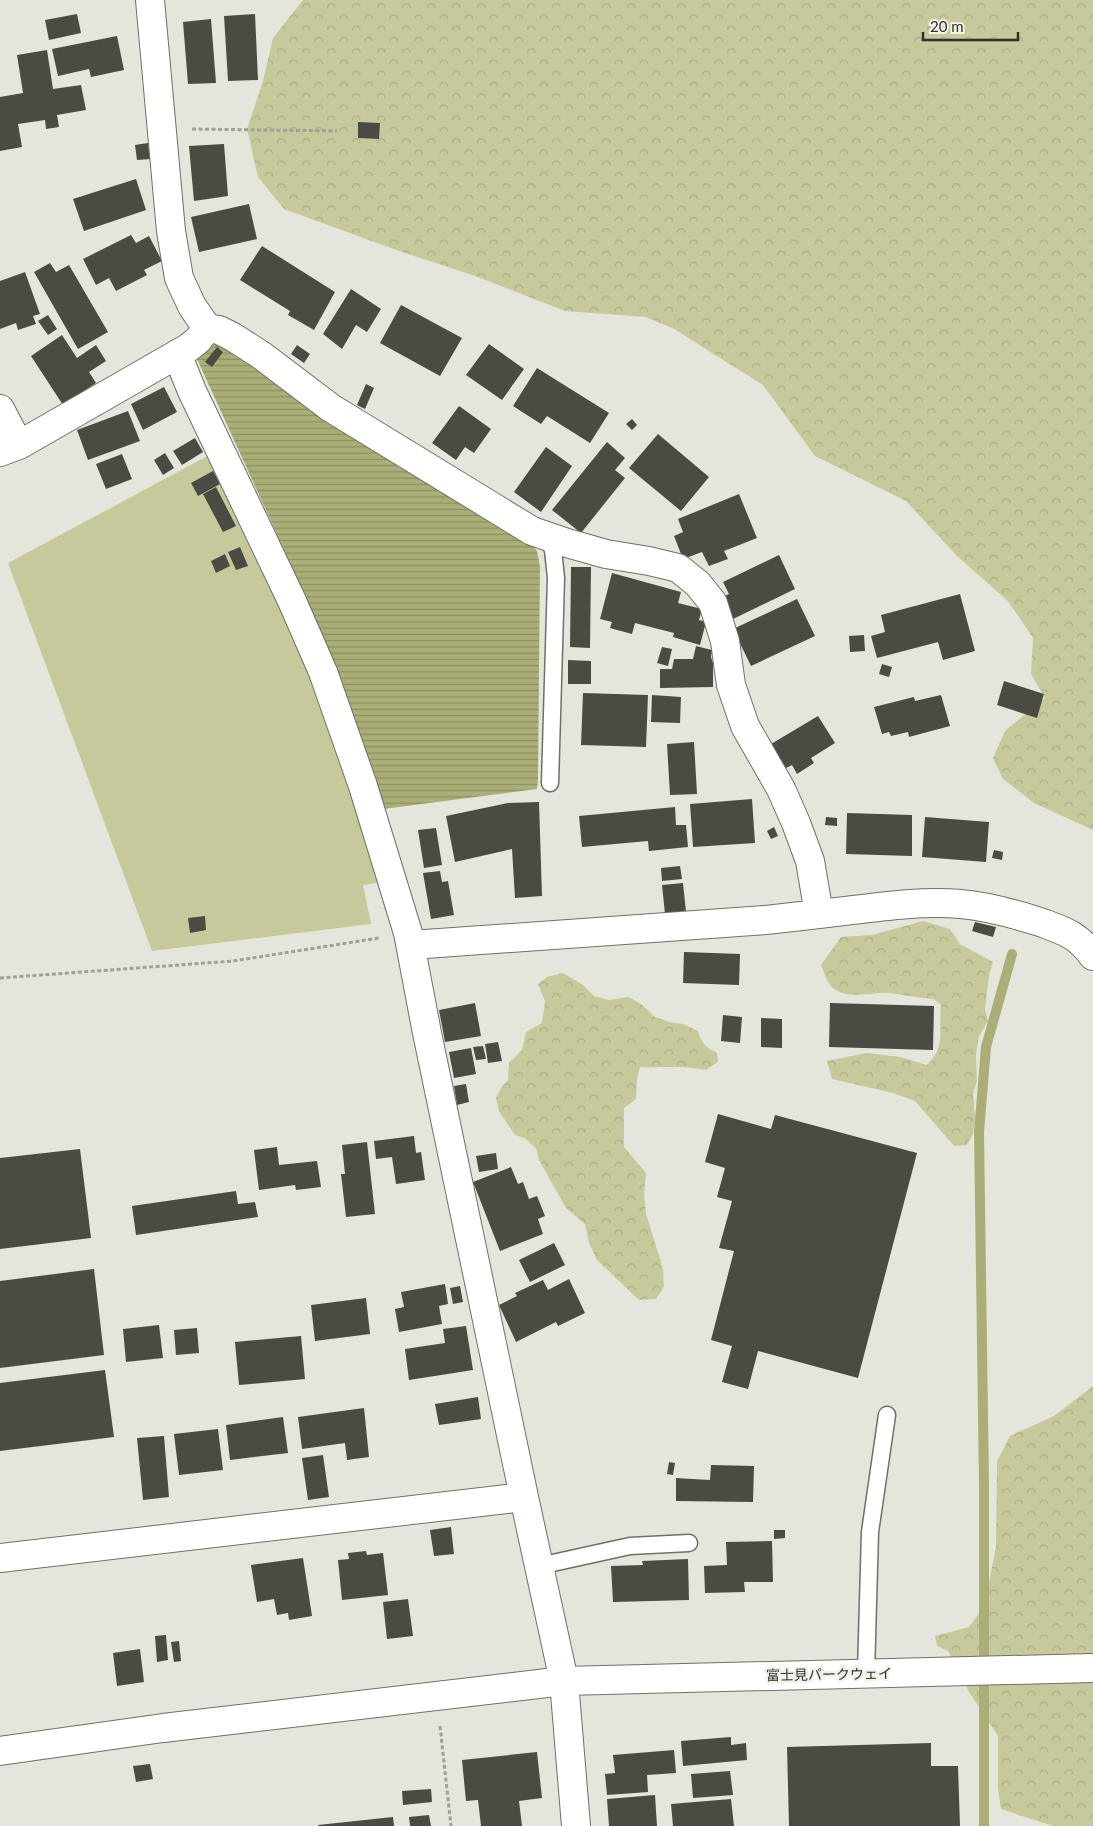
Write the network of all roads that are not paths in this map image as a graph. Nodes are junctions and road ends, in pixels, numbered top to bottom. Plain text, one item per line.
1 (150, 0) edge
2 (208, 328) junction
3 (177, 354) junction
4 (0, 409) edge
5 (9, 448) edge
6 (547, 536) junction
7 (550, 783) dead end
8 (819, 914) junction
9 (409, 939) junction
10 (1093, 956) edge
11 (887, 1415) dead end
12 (524, 1497) junction
13 (689, 1543) dead end
14 (0, 1558) edge
15 (539, 1566) junction
16 (1093, 1668) edge
17 (866, 1673) junction
18 (564, 1681) junction
19 (0, 1751) edge
20 (576, 1826) edge

1 - 2 street
2 - 3 street
2 - 6 street
3 - 5 street
3 - 9 street
4 - 5 street
6 - 7 lane
6 - 8 street
8 - 9 street
8 - 10 street
9 - 12 street
11 - 17 lane
12 - 14 street
12 - 15 street
13 - 15 lane
15 - 18 street
16 - 17 street, 富士見パークウェイ
17 - 18 street, 富士見パークウェイ
18 - 19 street, 富士見パークウェイ
18 - 20 street

